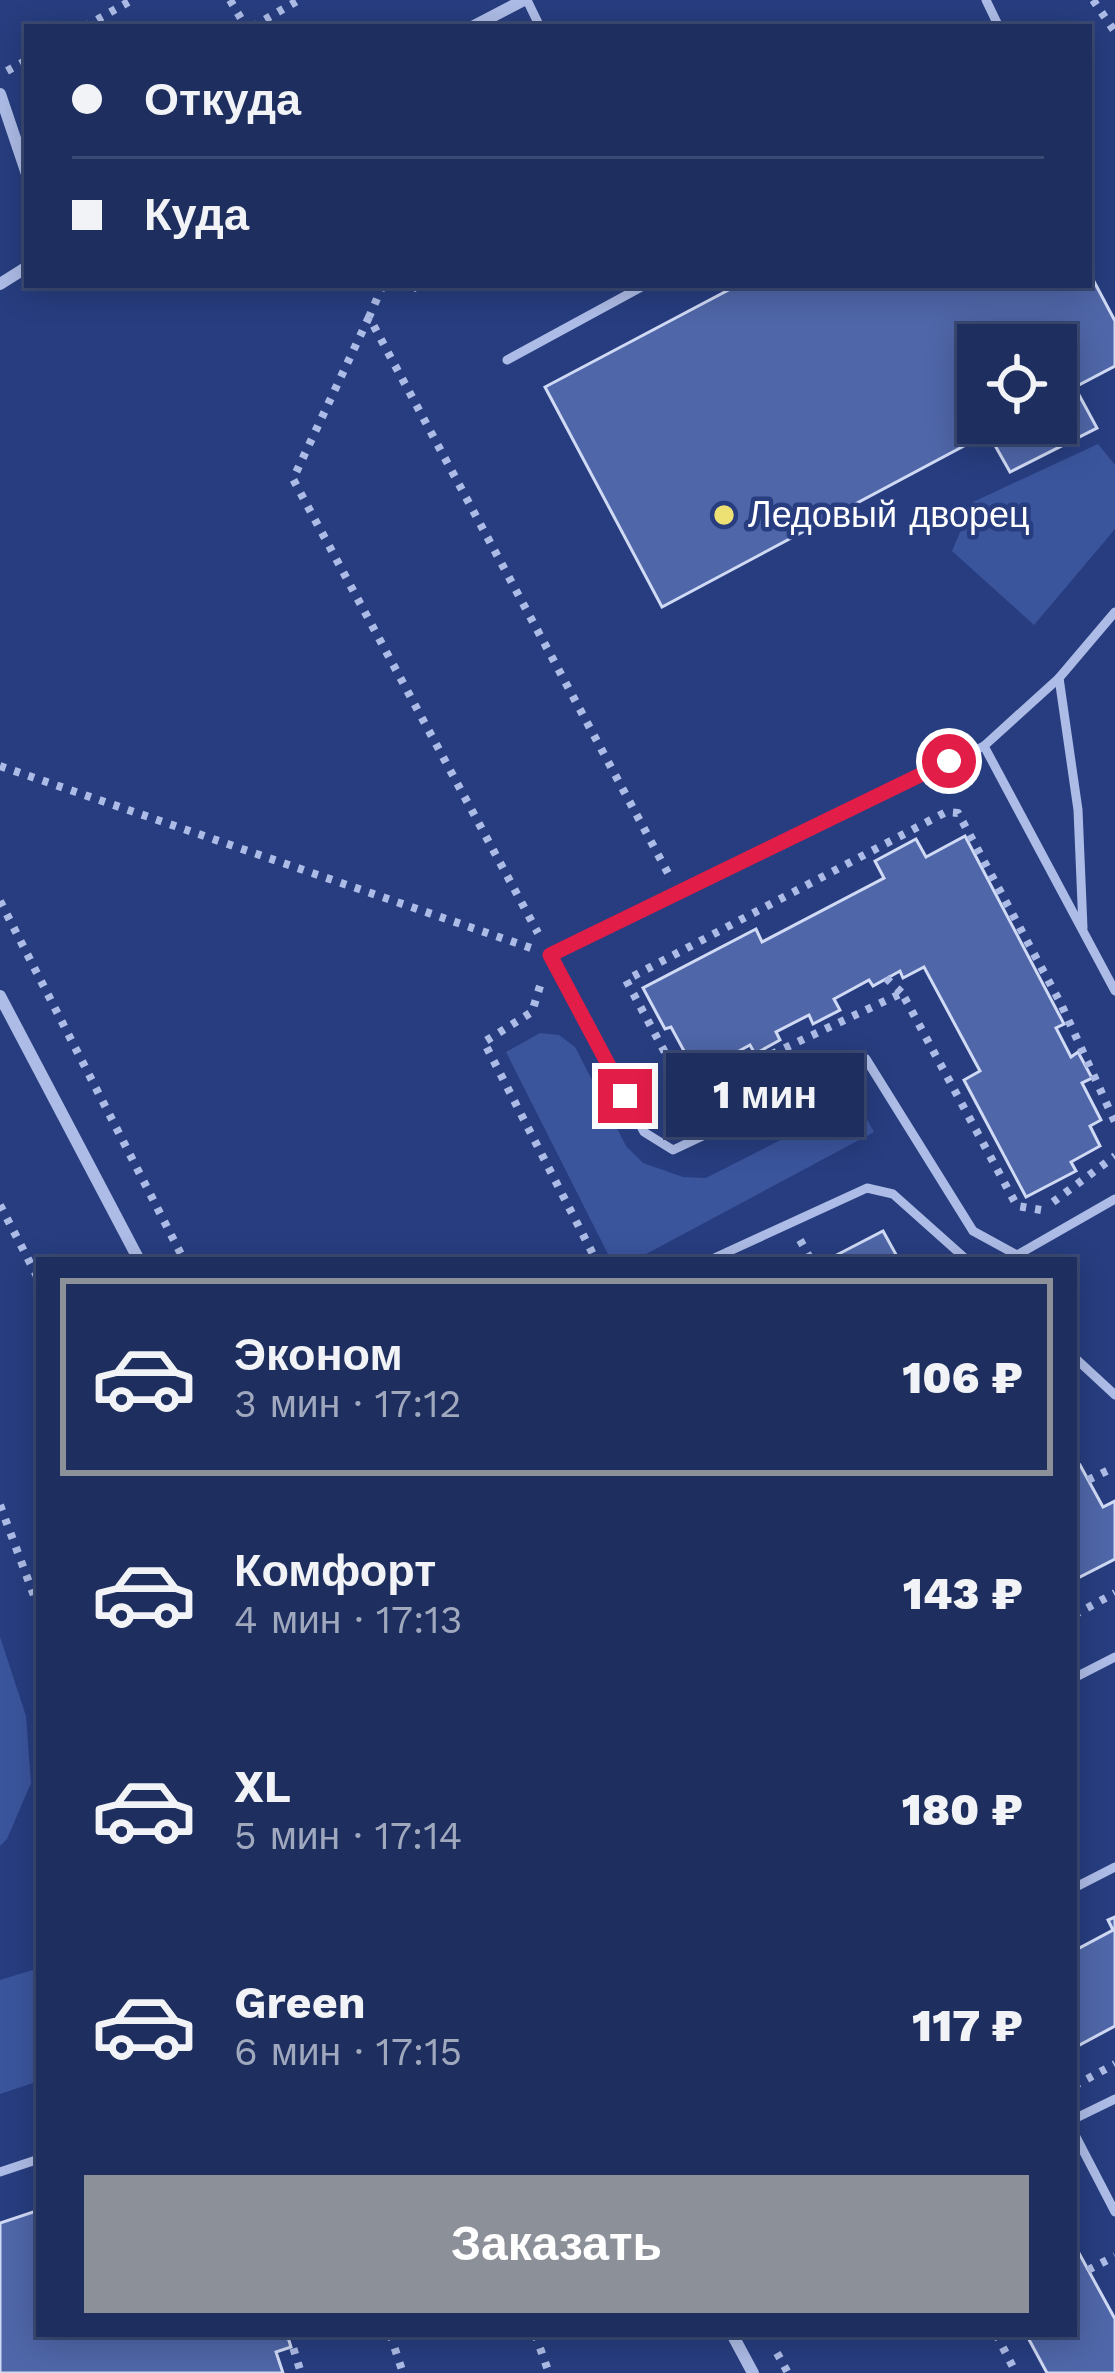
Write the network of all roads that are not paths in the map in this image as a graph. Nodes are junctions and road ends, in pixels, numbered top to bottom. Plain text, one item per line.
1 (525, 0) edge
2 (478, 24) edge
3 (0, 94) edge
4 (24, 165) edge
5 (639, 288) edge
6 (507, 360) dead end
7 (1115, 612) edge
8 (1059, 678) junction
9 (984, 746) junction
10 (1083, 934) junction
11 (1115, 991) edge
12 (0, 996) edge
13 (1115, 1199) edge
14 (138, 1257) edge
15 (717, 1257) edge
16 (964, 1257) edge
17 (1077, 1361) edge
18 (1115, 1395) edge
19 (1115, 1657) edge
20 (1077, 1676) edge
21 (1115, 1867) edge
22 (1077, 1886) edge
23 (1115, 2098) edge
24 (1077, 2117) edge
25 (1077, 2139) edge
26 (36, 2160) edge
27 (0, 2172) edge
28 (1115, 2212) edge
29 (734, 2337) edge
30 (753, 2373) edge

1 - 2 street
3 - 4 street
5 - 6 lane
7 - 8 lane
8 - 9 lane
8 - 10 lane
9 - 10 lane
9 - 13 lane
10 - 11 lane
12 - 14 street
15 - 16 lane
17 - 18 lane
19 - 20 lane
21 - 22 lane
23 - 24 lane
25 - 28 lane
26 - 27 lane
29 - 30 street

